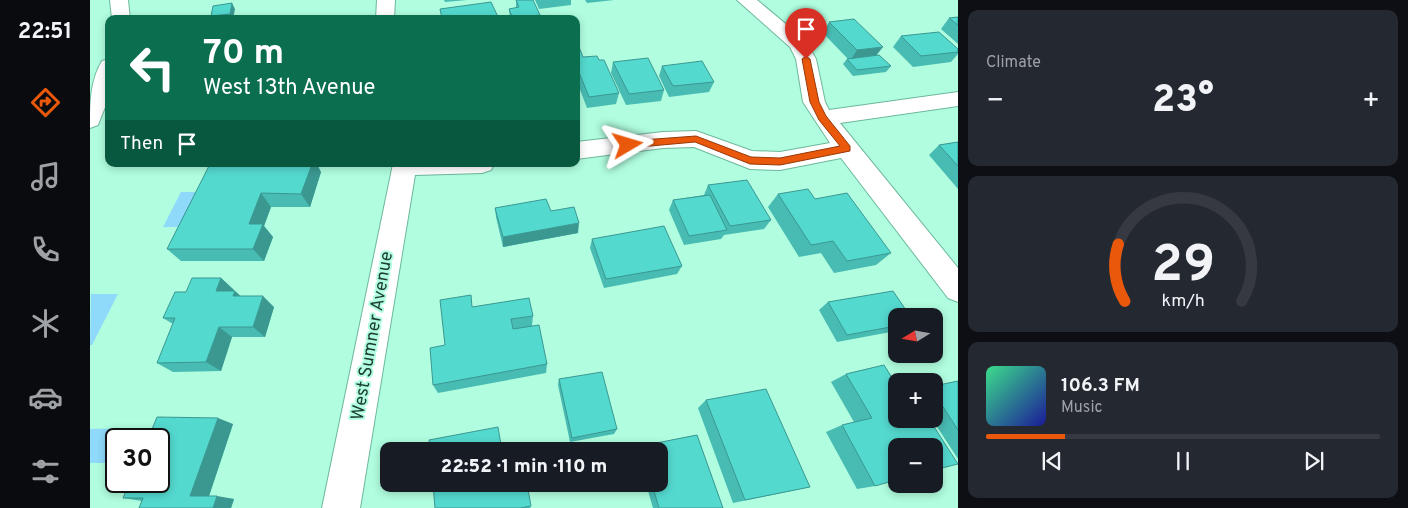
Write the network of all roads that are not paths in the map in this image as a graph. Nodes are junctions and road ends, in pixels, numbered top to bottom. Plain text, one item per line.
1 (119, 0) edge
2 (386, 0) edge
3 (746, 0) edge
4 (121, 15) edge
5 (385, 15) edge
6 (105, 77) edge
7 (958, 99) edge
8 (822, 118) junction
9 (90, 120) edge
10 (847, 148) junction
11 (580, 151) edge
12 (404, 167) edge
13 (958, 289) edge
14 (341, 508) edge

1 - 4 street
2 - 5 street
3 - 8 street
6 - 9 street
7 - 8 street
8 - 10 street
10 - 11 street
10 - 13 street
12 - 14 street, West Sumner Avenue

